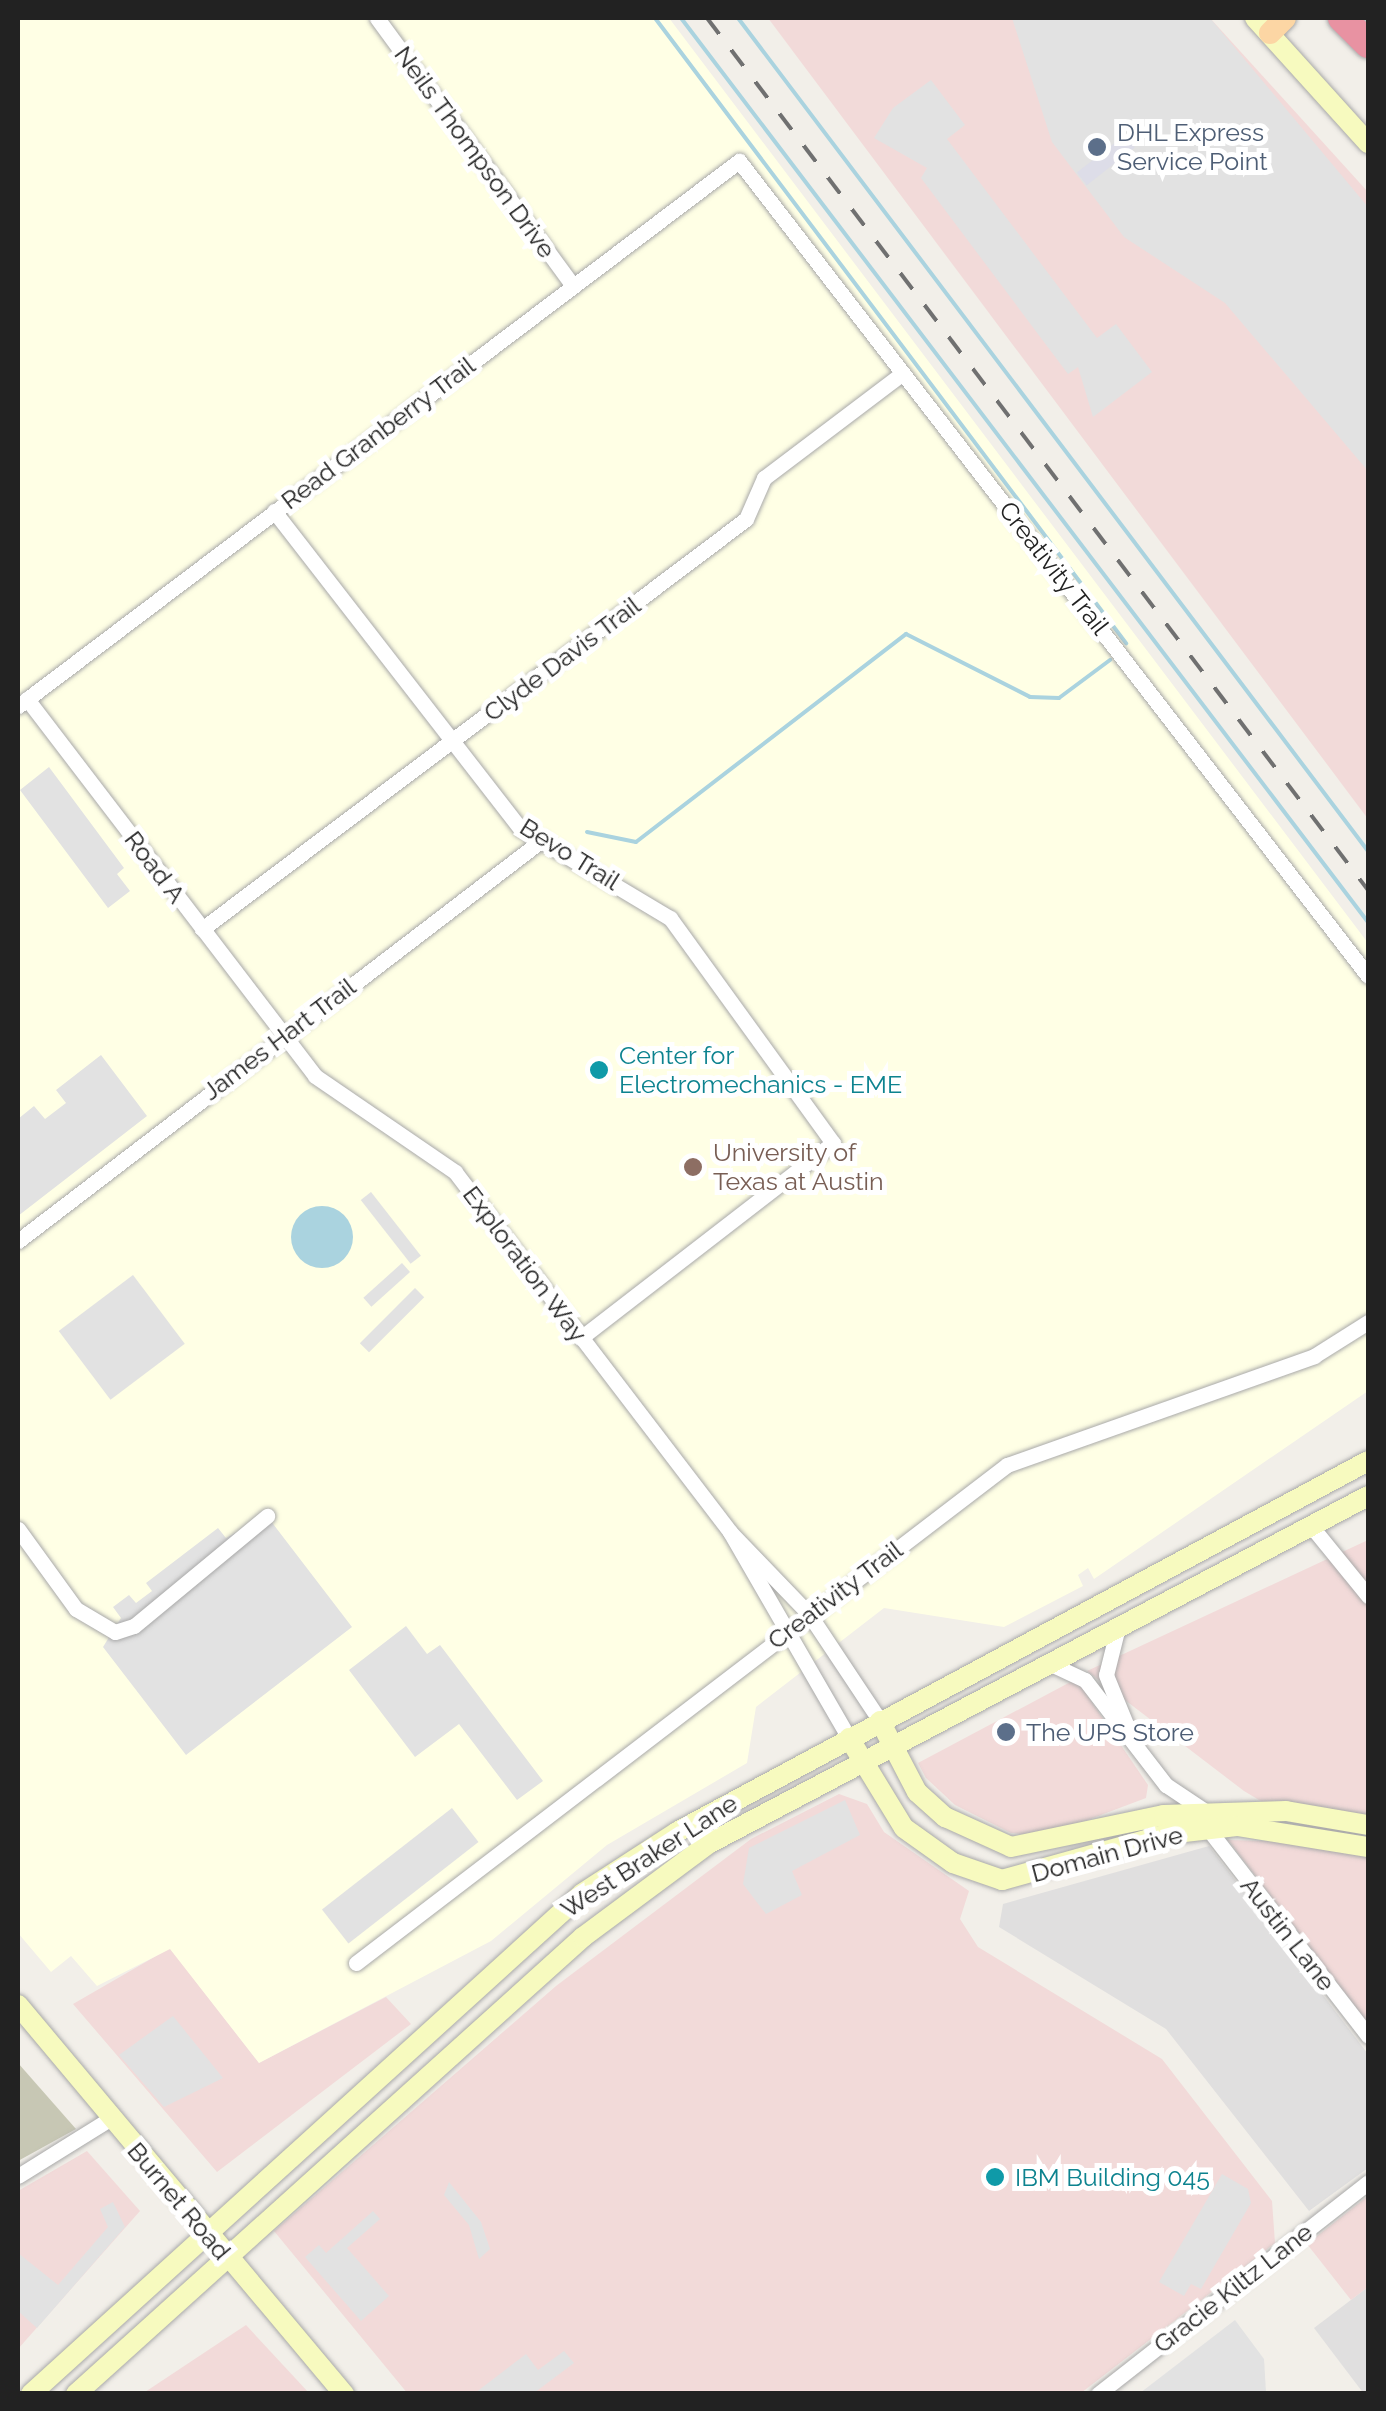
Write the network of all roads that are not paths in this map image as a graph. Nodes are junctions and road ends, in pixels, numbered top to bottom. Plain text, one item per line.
1 (377, 18) edge
2 (1342, 18) edge
3 (1274, 21) edge
4 (1368, 44) edge
5 (1368, 143) edge
6 (739, 161) joint
7 (572, 286) junction
8 (903, 374) junction
9 (274, 511) junction
10 (22, 702) edge
11 (454, 742) junction
12 (542, 840) junction
13 (202, 929) junction
14 (1368, 976) edge
15 (282, 1036) junction
16 (18, 1241) edge
17 (1368, 1322) edge
18 (581, 1338) junction
19 (1368, 1461) edge
20 (1368, 1496) edge
21 (267, 1516) dead end
22 (1312, 1527) junction
23 (18, 1530) edge
24 (730, 1532) junction
25 (1368, 1596) edge
26 (810, 1614) junction
27 (1117, 1631) junction
28 (786, 1632) junction
29 (1055, 1666) junction
30 (880, 1721) junction
31 (1128, 1729) junction
32 (850, 1738) junction
33 (894, 1750) junction
34 (865, 1764) junction
35 (1157, 1772) junction
36 (1284, 1819) junction
37 (1208, 1821) junction
38 (1166, 1824) junction
39 (1368, 1826) edge
40 (992, 1842) junction
41 (1362, 1843) edge
42 (985, 1874) junction
43 (356, 1963) dead end
44 (18, 2005) edge
45 (1368, 2036) edge
46 (110, 2118) junction
47 (18, 2176) edge
48 (1368, 2182) edge
49 (206, 2235) junction
50 (224, 2256) junction
51 (30, 2394) edge
52 (76, 2394) edge
53 (344, 2394) edge
54 (1098, 2394) edge

1 - 7 street, Neils Thompson Drive
2 - 4 highway
3 - 5 main road
6 - 7 street, Read Granberry Trail
6 - 8 street, Creativity Trail
7 - 9 street, Read Granberry Trail
8 - 11 street, Clyde Davis Trail
8 - 14 street, Creativity Trail
9 - 10 street, Read Granberry Trail
9 - 11 street, Bevo Trail
10 - 13 street, Road A
11 - 12 street, Bevo Trail
11 - 13 street, Clyde Davis Trail
12 - 15 street, James Hart Trail
12 - 18 street, Bevo Trail
13 - 15 street, Road A
15 - 16 street, James Hart Trail
15 - 18 street, Exploration Way
17 - 26 street, Creativity Trail
18 - 24 street, Exploration Way
19 - 30 main road, West Braker Lane
20 - 22 main road, West Braker Lane
21 - 23 street
22 - 25 street
22 - 27 main road, West Braker Lane
24 - 26 street, Exploration Way
24 - 28 street, Exploration Way
26 - 28 street, Creativity Trail
26 - 30 street, Exploration Way
27 - 29 main road, West Braker Lane
27 - 31 street
28 - 32 street, Exploration Way
28 - 43 street, Creativity Trail
29 - 31 street
29 - 33 main road, West Braker Lane
30 - 32 main road, West Braker Lane
30 - 33 main road
31 - 35 street
32 - 34 main road, Domain Drive
32 - 49 main road, West Braker Lane
33 - 34 main road, West Braker Lane
33 - 40 main road
34 - 42 main road, Domain Drive
34 - 50 main road, West Braker Lane
35 - 37 street, Austin Lane
35 - 38 street
36 - 37 main road, Domain Drive
36 - 39 main road, Domain Drive
36 - 41 main road, Domain Drive
37 - 38 main road, Domain Drive
37 - 45 street, Austin Lane
38 - 40 main road, Domain Drive
38 - 42 main road, Domain Drive
40 - 42 main road
44 - 46 main road, Burnet Road
46 - 47 street
46 - 49 main road, Burnet Road
48 - 54 street, Gracie Kiltz Lane
49 - 50 main road, Burnet Road
49 - 51 main road, West Braker Lane
50 - 52 main road, West Braker Lane
50 - 53 main road, Burnet Road

